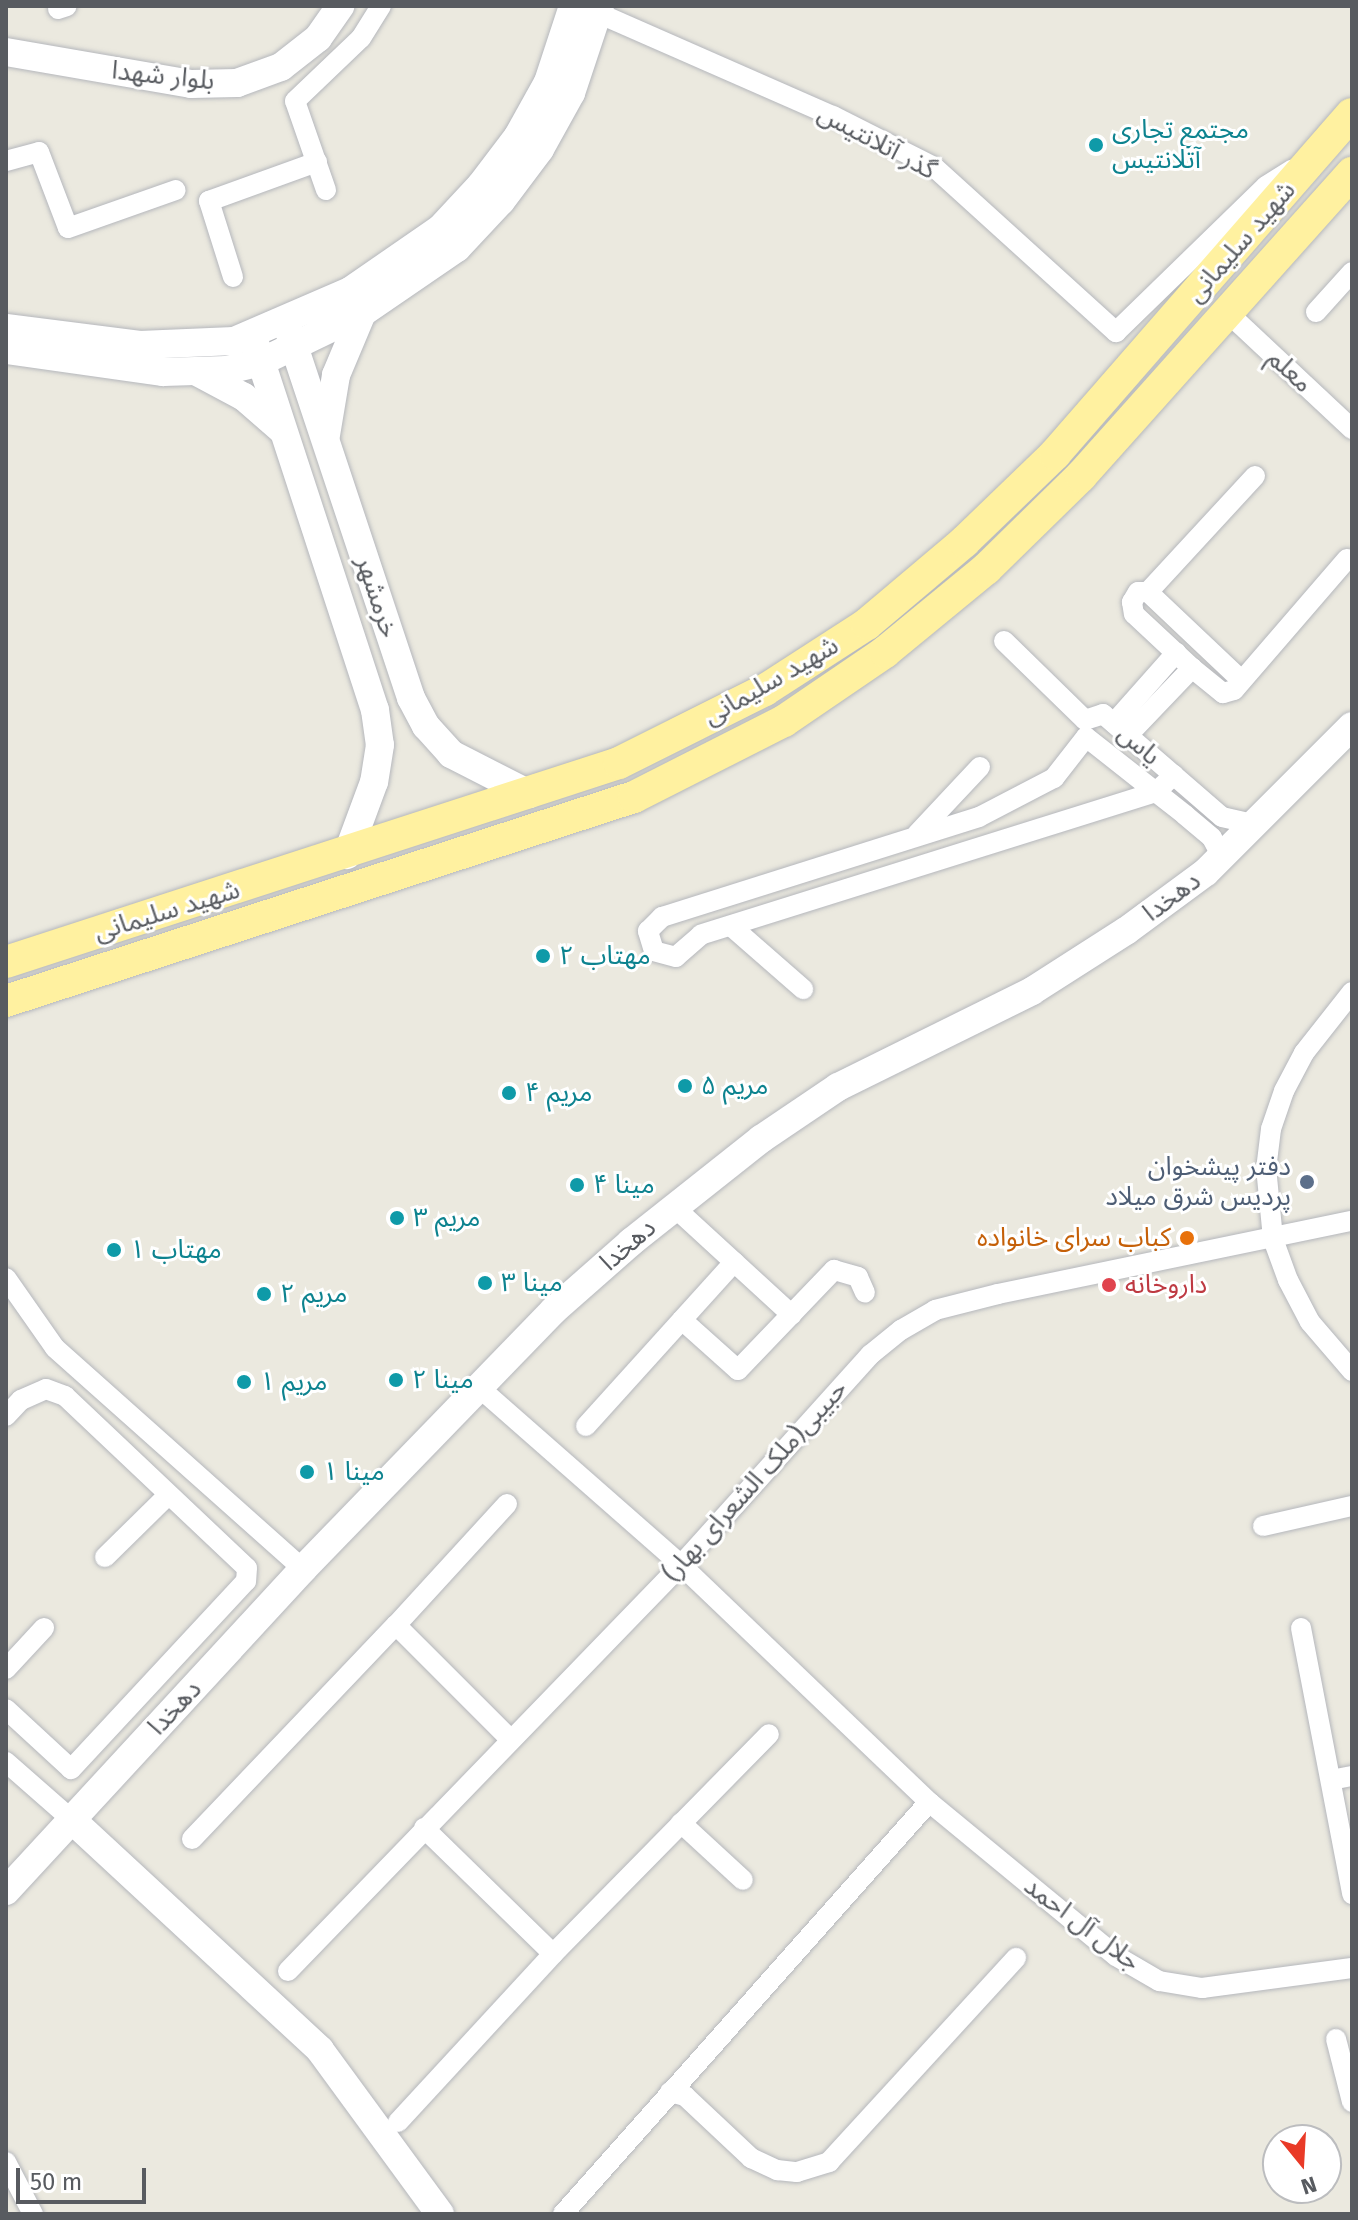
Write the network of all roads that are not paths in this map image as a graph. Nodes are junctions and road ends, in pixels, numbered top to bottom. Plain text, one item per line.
1 (318, 6) edge
2 (340, 6) edge
3 (381, 6) edge
4 (590, 8) edge
5 (6, 34) edge
6 (6, 52) edge
7 (130, 65) junction
8 (1352, 114) edge
9 (1316, 155) junction
10 (6, 161) edge
11 (317, 162) junction
12 (1352, 173) edge
13 (176, 190) dead end
14 (326, 190) dead end
15 (1352, 272) edge
16 (233, 277) dead end
17 (1200, 289) junction
18 (1316, 312) dead end
19 (362, 313) junction
20 (1228, 313) junction
21 (6, 328) edge
22 (290, 333) junction
23 (252, 334) junction
24 (6, 350) edge
25 (261, 362) junction
26 (196, 371) junction
27 (1352, 429) edge
28 (283, 431) junction
29 (325, 440) junction
30 (1255, 476) dead end
31 (1347, 559) dead end
32 (1148, 592) junction
33 (1004, 641) dead end
34 (1176, 653) junction
35 (1192, 668) junction
36 (1240, 679) junction
37 (1115, 724) junction
38 (1352, 726) edge
39 (980, 767) dead end
40 (1174, 775) junction
41 (1156, 792) junction
42 (529, 794) junction
43 (1257, 825) junction
44 (914, 837) junction
45 (347, 855) junction
46 (1222, 857) junction
47 (731, 926) junction
48 (6, 962) edge
49 (803, 989) dead end
50 (1352, 992) edge
51 (6, 1001) edge
52 (673, 1206) junction
53 (1352, 1221) edge
54 (1273, 1239) junction
55 (734, 1262) junction
56 (6, 1278) edge
57 (865, 1293) dead end
58 (792, 1315) junction
59 (682, 1320) junction
60 (1352, 1371) edge
61 (481, 1389) junction
62 (6, 1416) edge
63 (586, 1426) dead end
64 (168, 1495) junction
65 (507, 1504) dead end
66 (1352, 1506) edge
67 (1263, 1526) dead end
68 (105, 1557) dead end
69 (681, 1565) junction
70 (303, 1569) junction
71 (396, 1625) junction
72 (44, 1628) dead end
73 (1301, 1628) dead end
74 (6, 1669) edge
75 (6, 1709) edge
76 (769, 1734) dead end
77 (509, 1738) junction
78 (6, 1762) edge
79 (1352, 1776) edge
80 (1331, 1780) junction
81 (929, 1802) junction
82 (72, 1820) junction
83 (681, 1823) junction
84 (424, 1828) junction
85 (192, 1839) dead end
86 (743, 1880) dead end
87 (6, 1891) edge
88 (1352, 1894) edge
89 (553, 1954) junction
90 (1016, 1958) dead end
91 (1352, 1968) edge
92 (288, 1971) dead end
93 (1336, 2039) dead end
94 (670, 2092) junction
95 (1352, 2102) edge
96 (398, 2122) dead end
97 (6, 2162) edge
98 (33, 2214) edge
99 (440, 2214) edge
100 (563, 2214) edge

1 - 7 street, بلوار شهدا
2 - 7 street, بلوار شهدا
3 - 11 street
4 - 9 street, گذر آتلانتیس
4 - 19 street
4 - 22 street
5 - 7 street, بلوار شهدا
6 - 7 street, بلوار شهدا
8 - 9 main road, شهید سلیمانی
9 - 17 main road, شهید سلیمانی
10 - 13 street
11 - 14 street
11 - 16 street
12 - 20 main road, شهید سلیمانی
15 - 18 street
17 - 20 main road
17 - 42 main road, شهید سلیمانی
19 - 22 street
19 - 29 street
20 - 27 street, معلم
20 - 51 main road, شهید سلیمانی
21 - 23 street
22 - 23 street
22 - 25 street
22 - 29 street, خرمشهر
23 - 25 street, خرمشهر
24 - 26 street
25 - 26 street
25 - 28 street, خرمشهر
26 - 28 street
28 - 45 street, خرمشهر
29 - 42 street, خرمشهر
30 - 32 street
31 - 36 street
32 - 34 street
32 - 36 street
33 - 37 street
34 - 35 street
34 - 37 street
35 - 36 street
35 - 37 street
37 - 40 street, یاس
38 - 43 street, دهخدا
39 - 44 street
40 - 41 street
40 - 43 street, یاس
41 - 44 street, یاس
41 - 46 street, یاس
41 - 47 street
42 - 45 main road, شهید سلیمانی
43 - 46 street, دهخدا
44 - 47 street
45 - 48 main road, شهید سلیمانی
46 - 52 street, دهخدا
47 - 49 street
50 - 54 street
52 - 55 street
52 - 61 street, دهخدا
53 - 54 street, حبیبی(ملک الشعرای بهار)
54 - 60 street
54 - 69 street, حبیبی(ملک الشعرای بهار)
55 - 58 street
55 - 59 street
56 - 70 street
57 - 58 street
58 - 59 street
59 - 63 street
61 - 69 street, جلال آل احمد
61 - 70 street, دهخدا
62 - 64 street
64 - 68 street
64 - 75 street
65 - 71 street
66 - 67 street
69 - 77 street, حبیبی(ملک الشعرای بهار)
69 - 81 street, جلال آل احمد
70 - 82 street, دهخدا
71 - 77 street
71 - 85 street
72 - 74 street
73 - 80 street
76 - 83 street
77 - 84 street, حبیبی(ملک الشعرای بهار)
78 - 82 street
79 - 80 street
80 - 88 street
81 - 91 street, جلال آل احمد
81 - 94 street
82 - 87 street, دهخدا
82 - 99 street
83 - 86 street
83 - 89 street
84 - 89 street
84 - 92 street, حبیبی(ملک الشعرای بهار)
89 - 96 street
90 - 94 street
93 - 95 street
94 - 100 street
97 - 98 street

